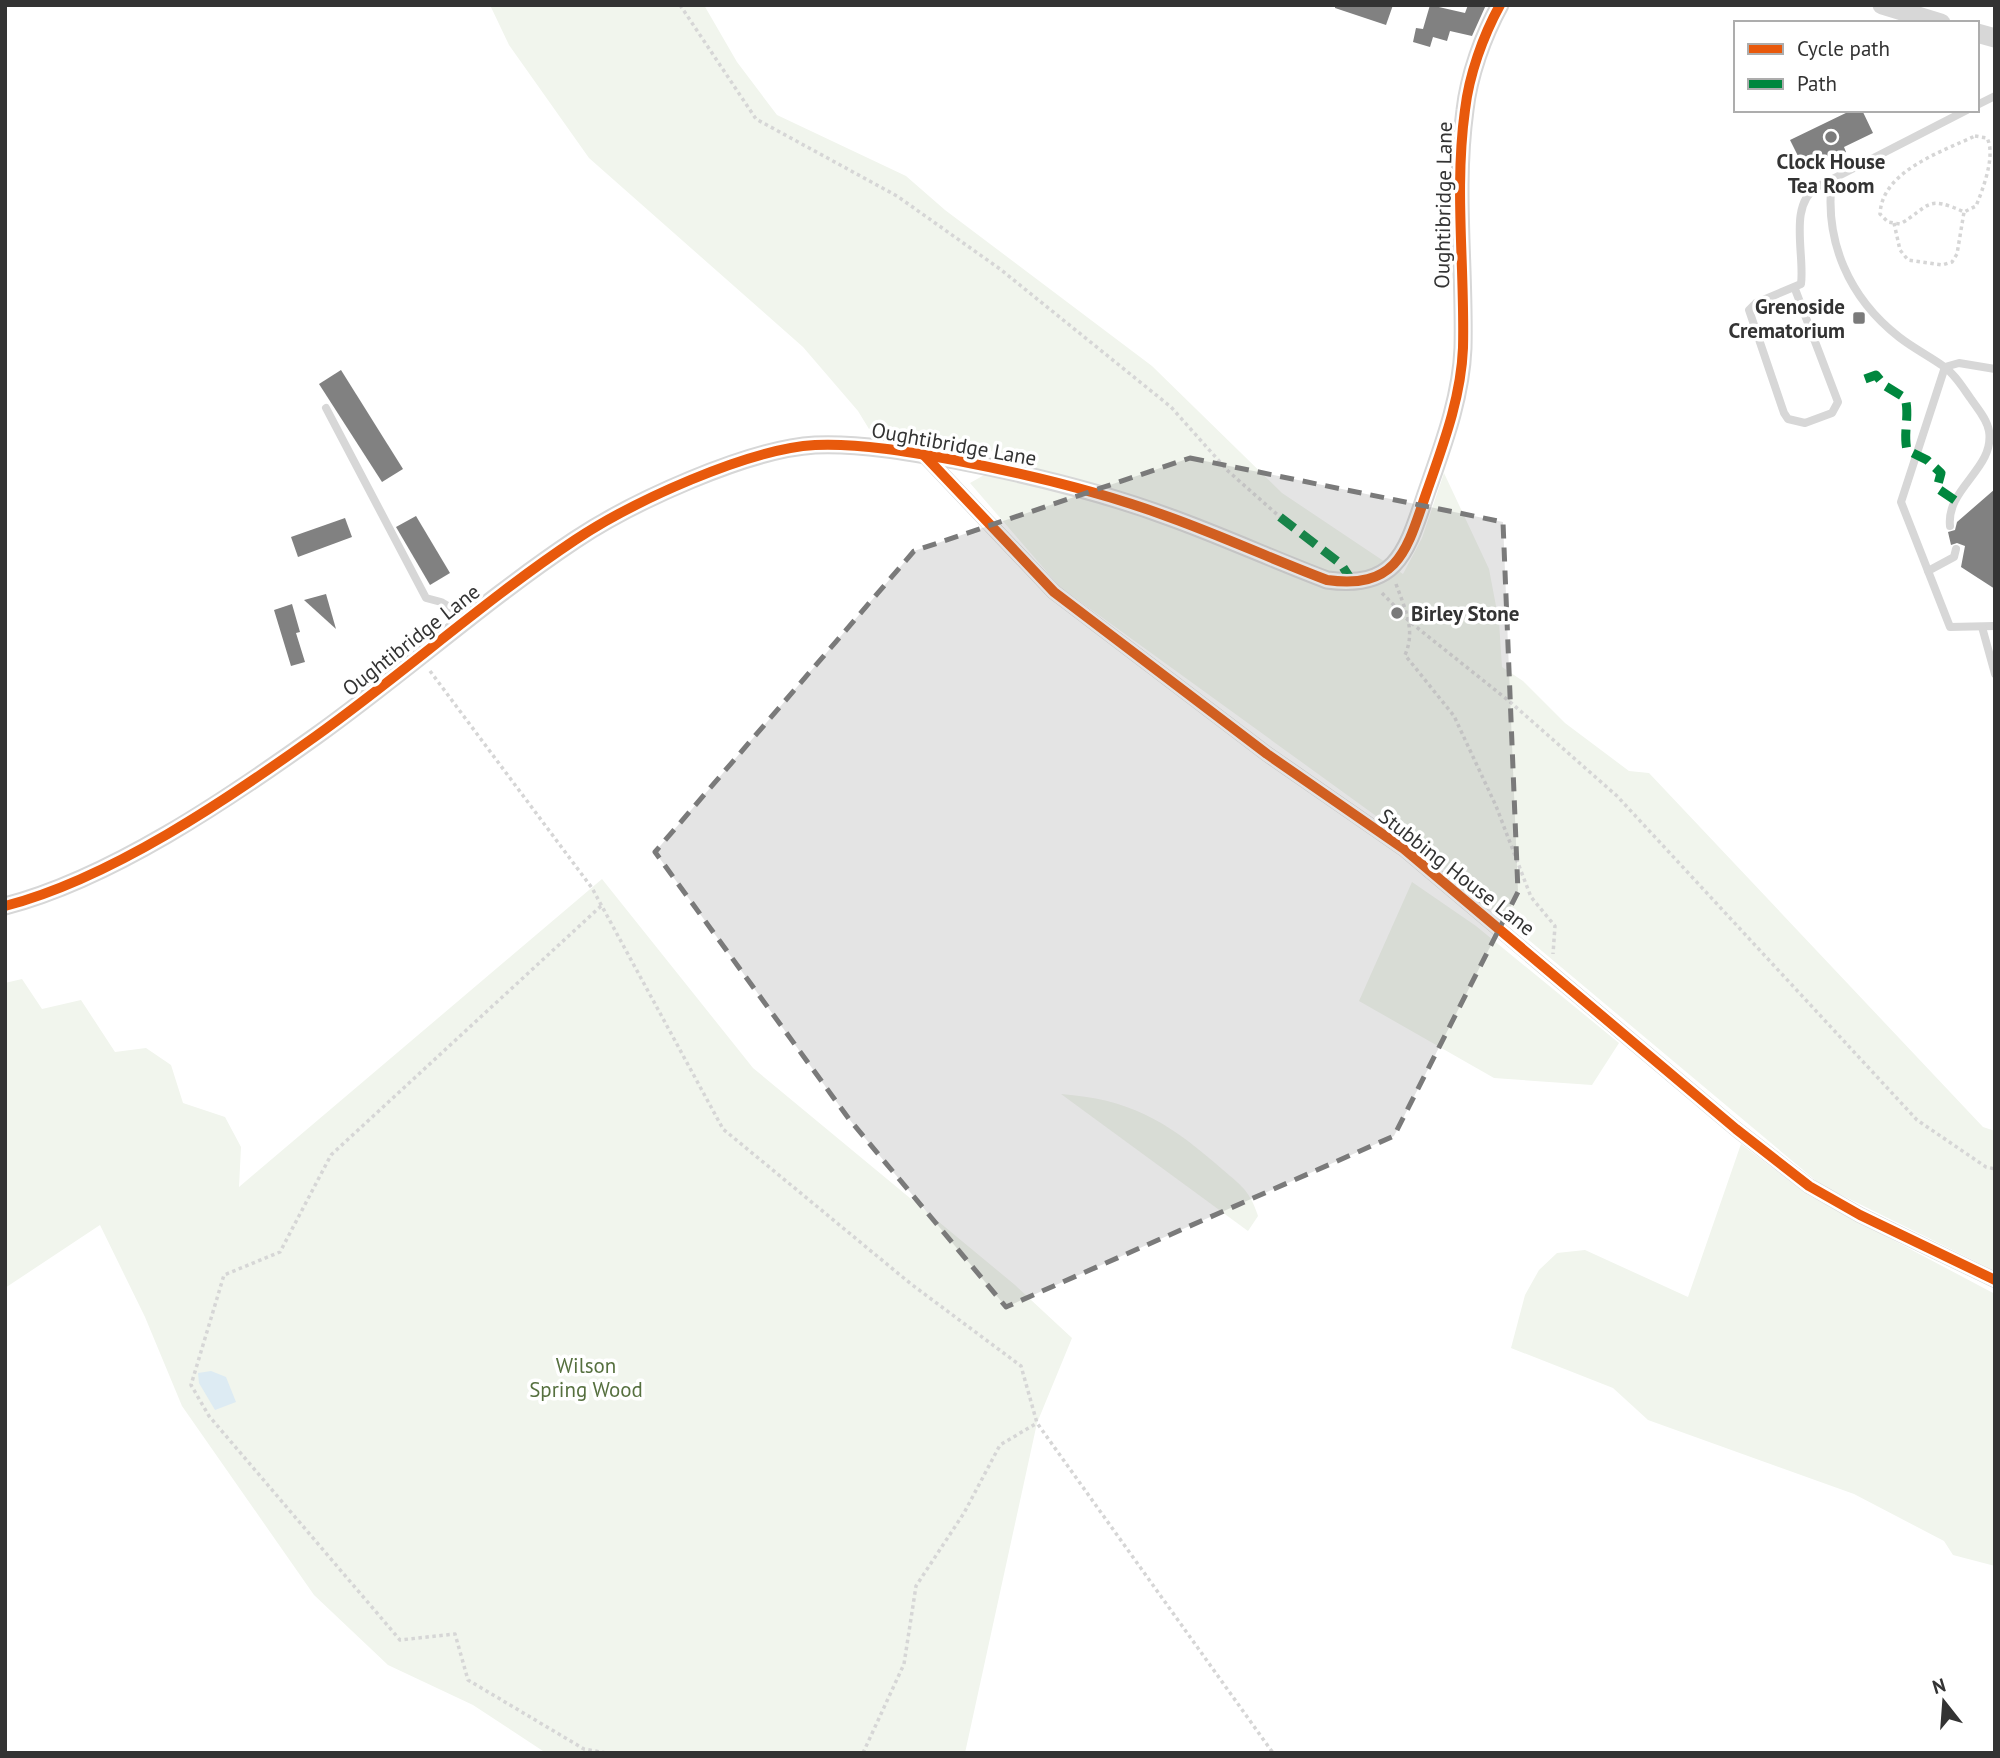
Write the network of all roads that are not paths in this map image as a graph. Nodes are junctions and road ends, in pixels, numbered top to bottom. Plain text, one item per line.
1 (1500, 5) edge
2 (1882, 5) edge
3 (1934, 21) edge
4 (1995, 96) edge
5 (1979, 104) edge
6 (1963, 112) edge
7 (1832, 179) junction
8 (1795, 289) junction
9 (1945, 367) junction
10 (1995, 369) edge
11 (326, 408) dead end
12 (923, 454) junction
13 (1950, 526) dead end
14 (1956, 549) dead end
15 (1928, 571) junction
16 (469, 619) junction
17 (1995, 626) edge
18 (1982, 627) junction
19 (1994, 672) edge
20 (5, 906) edge
21 (1995, 1280) edge

1 - 12 street, Oughtibridge Lane
2 - 3 street
4 - 5 lane
6 - 7 lane
7 - 8 lane
7 - 9 lane
8 - 8 lane
9 - 10 lane
9 - 13 lane
9 - 15 lane
11 - 16 lane
12 - 16 street, Oughtibridge Lane
12 - 21 street, Stubbing House Lane
14 - 15 lane
15 - 18 lane
16 - 20 street, Oughtibridge Lane
17 - 18 lane
18 - 19 lane

